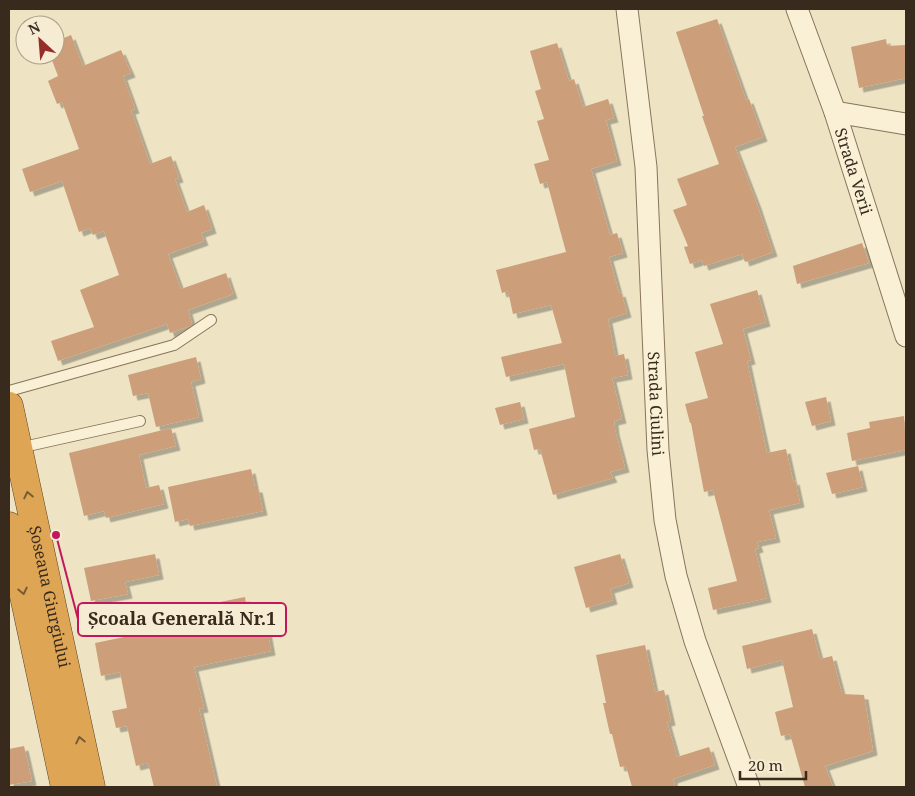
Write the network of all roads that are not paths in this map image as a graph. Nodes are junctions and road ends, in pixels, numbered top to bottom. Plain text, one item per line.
1 (627, 9) edge
2 (797, 9) edge
3 (835, 112) junction
4 (906, 124) edge
5 (211, 320) dead end
6 (906, 336) edge
7 (9, 391) edge
8 (9, 406) edge
9 (140, 421) dead end
10 (18, 449) junction
11 (10, 538) edge
12 (65, 787) edge
13 (91, 787) edge
14 (749, 787) edge

1 - 14 street, Strada Ciulini
2 - 3 street, Strada Verii
3 - 4 street
3 - 6 street, Strada Verii
5 - 7 lane
8 - 10 highway, Șoseaua Giurgiului
9 - 10 lane
13 -> 10 highway, Șoseaua Giurgiului
11 -> 12 highway, Șoseaua Giurgiului

